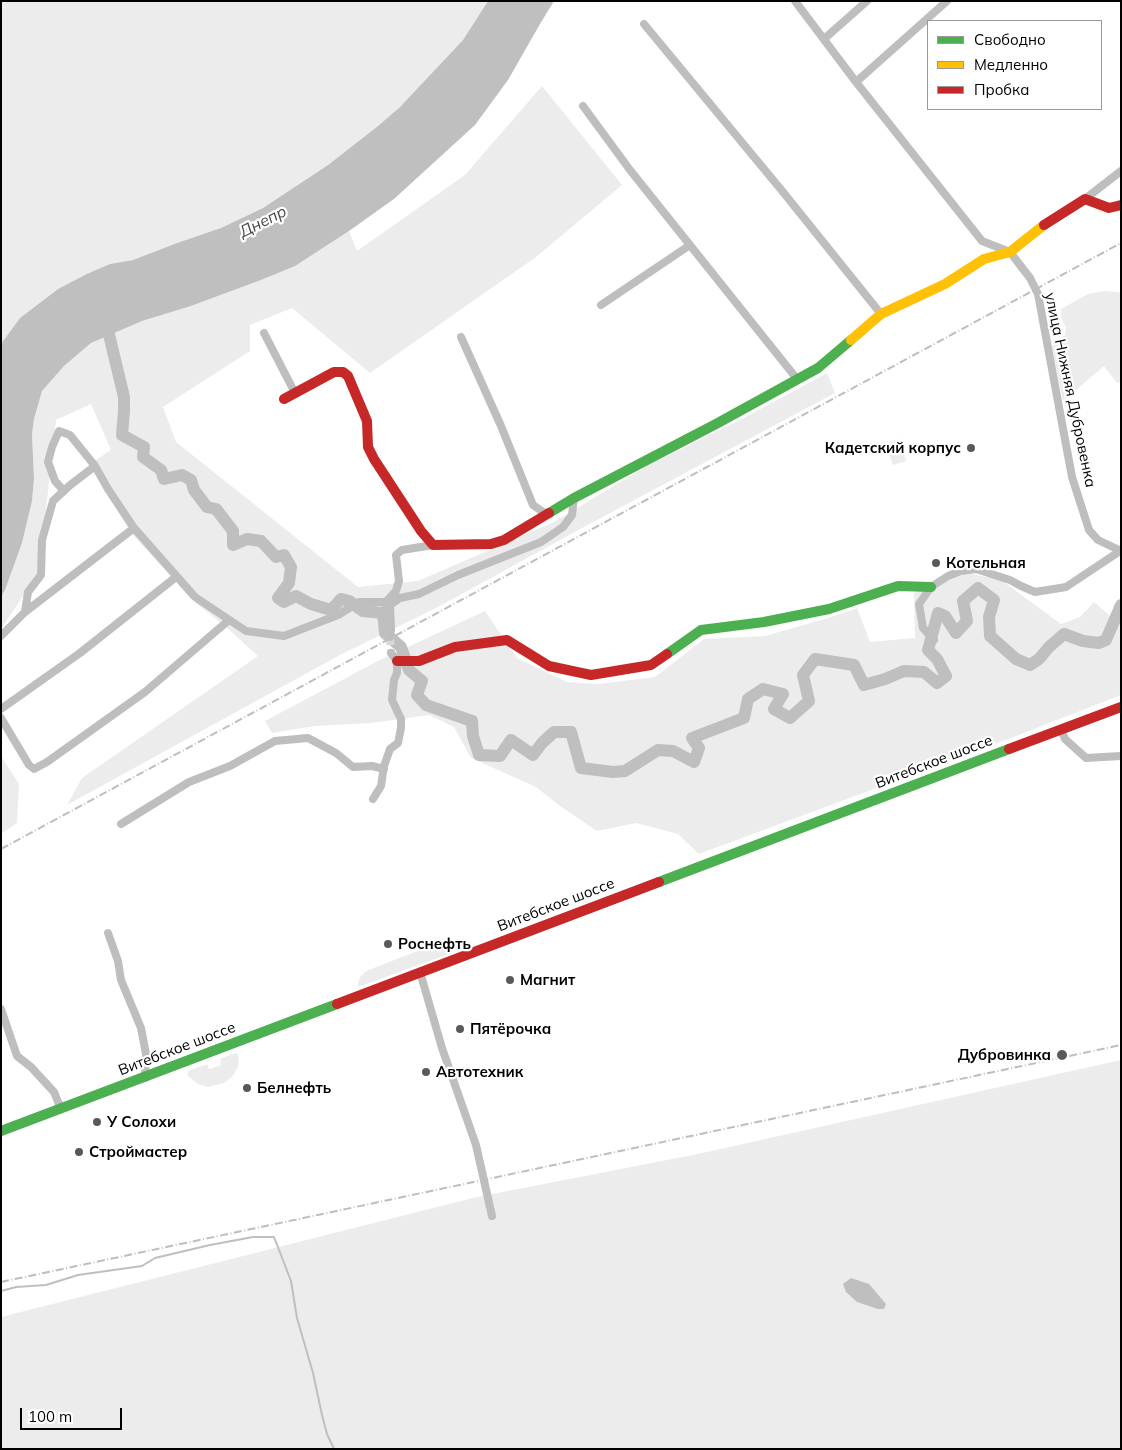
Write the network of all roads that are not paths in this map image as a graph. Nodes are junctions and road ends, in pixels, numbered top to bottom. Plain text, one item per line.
1 (795, 1) edge
2 (867, 1) edge
3 (946, 1) edge
4 (644, 24) dead end
5 (824, 39) junction
6 (856, 82) junction
7 (583, 106) dead end
8 (1121, 171) edge
9 (1085, 199) junction
10 (1121, 205) edge
11 (690, 245) junction
12 (1010, 252) junction
13 (601, 304) dead end
14 (881, 314) junction
15 (264, 333) dead end
16 (461, 337) dead end
17 (797, 379) junction
18 (295, 393) junction
19 (284, 399) dead end
20 (95, 466) junction
21 (64, 491) junction
22 (574, 498) junction
23 (546, 514) junction
24 (134, 528) junction
25 (433, 545) junction
26 (1120, 551) edge
27 (176, 577) junction
28 (932, 587) junction
29 (386, 602) junction
30 (25, 612) junction
31 (390, 617) junction
32 (229, 620) junction
33 (1, 636) edge
34 (390, 637) tunnel mouth
35 (934, 640) dead end
36 (394, 657) joint
37 (1121, 707) edge
38 (1, 709) edge
39 (1, 718) edge
40 (1061, 729) junction
41 (1121, 756) edge
42 (384, 769) junction
43 (373, 799) dead end
44 (121, 824) dead end
45 (108, 933) dead end
46 (420, 972) junction
47 (1, 1009) edge
48 (145, 1078) junction
49 (61, 1109) junction
50 (1, 1131) edge
51 (492, 1216) dead end

1 - 5 street
2 - 5 street
3 - 6 street
4 - 14 street
5 - 6 street
6 - 12 street
7 - 11 street
8 - 9 street
9 - 10 street
9 - 12 street
11 - 13 street
11 - 17 street
12 - 14 street
12 - 26 street, улица Нижняя Дубровенка
14 - 17 street
15 - 18 street
16 - 23 street
17 - 22 street
18 - 19 street
18 - 25 street
20 - 21 street
20 - 21 street
20 - 24 street
21 - 30 street
22 - 23 street
22 - 31 street
23 - 25 street
24 - 27 street
24 - 30 street
25 - 29 street
26 - 28 street
27 - 32 street
27 - 38 street
28 - 35 street
28 - 36 street
29 - 31 street
29 - 32 street
30 - 33 street
31 - 34 street
32 - 39 street
36 - 42 street
37 - 40 street, Витебское шоссе
40 - 41 street
40 - 46 street, Витебское шоссе
42 - 43 street
42 - 44 street
45 - 48 street
46 - 48 street, Витебское шоссе
46 - 51 street
47 - 49 street
48 - 49 street, Витебское шоссе
49 - 50 street, Витебское шоссе

